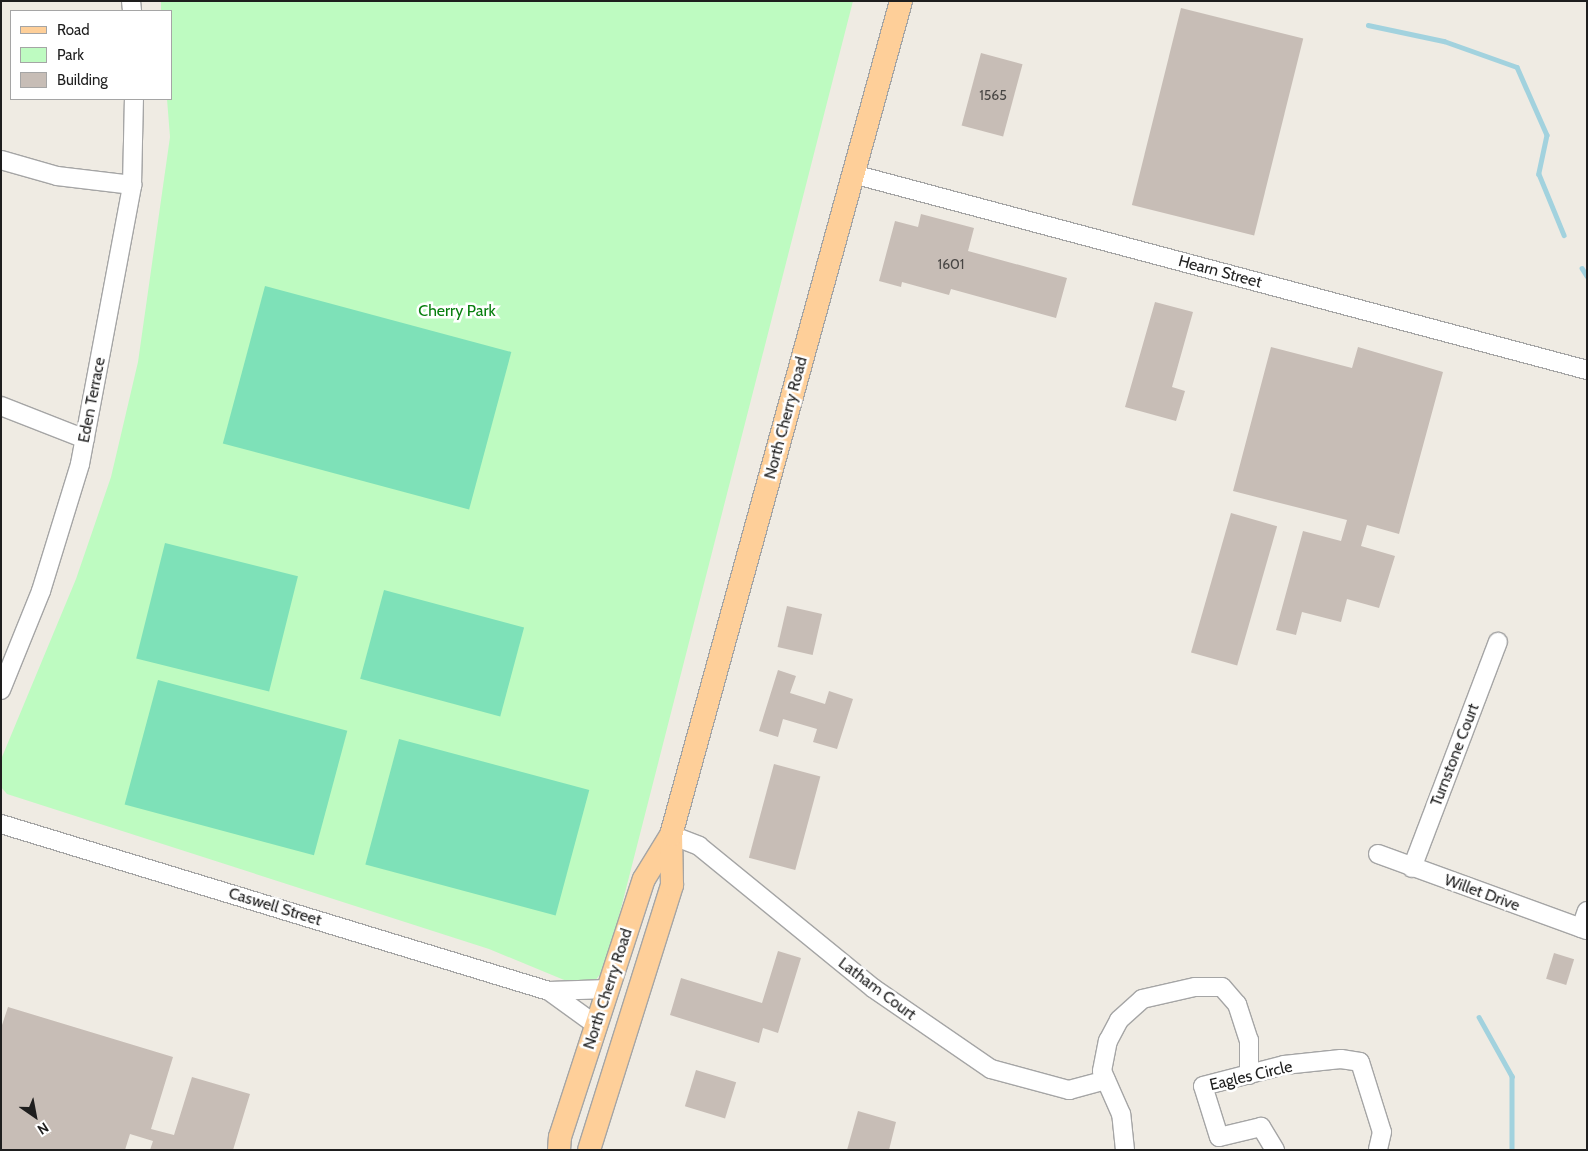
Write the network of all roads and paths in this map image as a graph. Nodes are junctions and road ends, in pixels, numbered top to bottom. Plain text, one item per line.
1 (900, 1) edge
2 (134, 100) edge
3 (1, 160) edge
4 (853, 174) junction
5 (132, 185) junction
6 (1587, 370) edge
7 (1, 406) edge
8 (85, 439) junction
9 (1498, 642) dead end
10 (1, 690) edge
11 (1, 824) edge
12 (671, 835) junction
13 (1378, 854) dead end
14 (1412, 868) junction
15 (1585, 923) edge
16 (608, 989) junction
17 (549, 991) junction
18 (596, 1025) junction
19 (1249, 1075) junction
20 (1106, 1080) junction
21 (559, 1150) edge
22 (589, 1150) edge
23 (1124, 1150) edge
24 (1275, 1150) edge
25 (1378, 1150) edge

1 - 4 main road, North Cherry Road
2 - 5 street, Eden Terrace
3 - 5 street
4 - 6 street, Hearn Street
4 - 12 main road, North Cherry Road
5 - 8 street, Eden Terrace
7 - 8 street
8 - 10 street, Eden Terrace
9 - 14 street, Turnstone Court
11 - 17 street, Caswell Street
12 - 16 main road, North Cherry Road
12 - 20 street, Latham Court
12 - 22 main road, North Cherry Road
13 - 14 street, Willet Drive
14 - 15 street, Willet Drive
16 - 17 street, Caswell Street
16 - 18 main road, North Cherry Road
17 - 18 street, Caswell Street
18 - 21 main road, North Cherry Road
19 - 20 street
19 - 24 street, Eagles Circle
19 - 25 street, Eagles Circle
20 - 23 street

